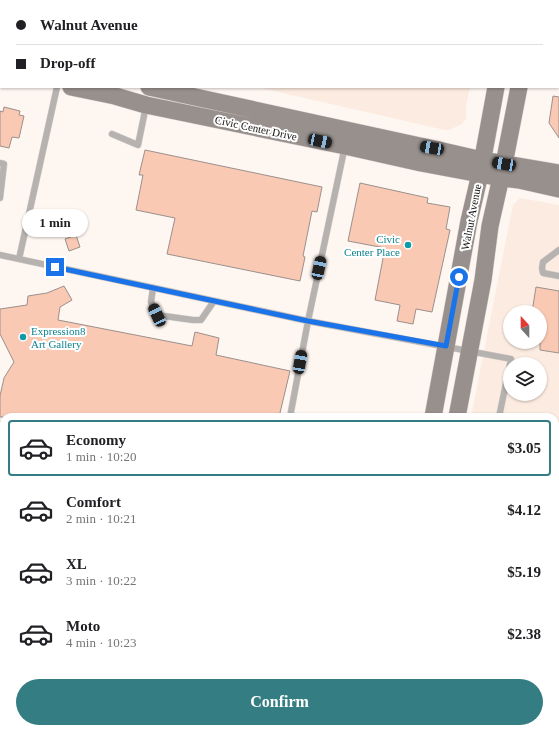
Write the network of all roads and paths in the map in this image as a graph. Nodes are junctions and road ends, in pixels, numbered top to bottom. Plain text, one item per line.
1 (56, 88) edge
2 (76, 88) edge
3 (154, 88) edge
4 (496, 88) edge
5 (519, 88) edge
6 (146, 105) junction
7 (112, 134) dead end
8 (345, 146) junction
9 (0, 163) edge
10 (481, 167) junction
11 (503, 171) junction
12 (559, 173) edge
13 (559, 189) edge
14 (0, 198) edge
15 (559, 250) edge
16 (0, 255) edge
17 (19, 259) junction
18 (559, 276) edge
19 (154, 288) junction
20 (214, 301) junction
21 (308, 321) junction
22 (446, 346) junction
23 (469, 351) junction
24 (503, 357) edge
25 (503, 398) edge
26 (291, 413) edge
27 (434, 413) edge
28 (458, 413) edge
29 (500, 413) edge

1 - 17 lane
2 - 6 main road, Civic Center Drive
3 - 10 main road, Civic Center Drive
4 - 10 main road, Walnut Avenue
5 - 11 main road, Walnut Avenue
6 - 7 lane
6 - 8 main road, Civic Center Drive
8 - 10 main road, Civic Center Drive
8 - 21 lane
9 - 14 lane
10 - 11 main road, Civic Center Drive
10 - 22 main road, Walnut Avenue
11 - 12 main road, Civic Center Drive
11 - 13 main road, Civic Center Drive
11 - 23 main road, Walnut Avenue
15 - 18 lane
16 - 17 lane
17 - 19 lane
19 - 20 lane
19 - 20 lane
20 - 21 lane
21 - 22 lane
21 - 26 lane
22 - 23 lane
22 - 27 main road, Walnut Avenue
23 - 24 lane
23 - 28 main road, Walnut Avenue
25 - 29 lane

